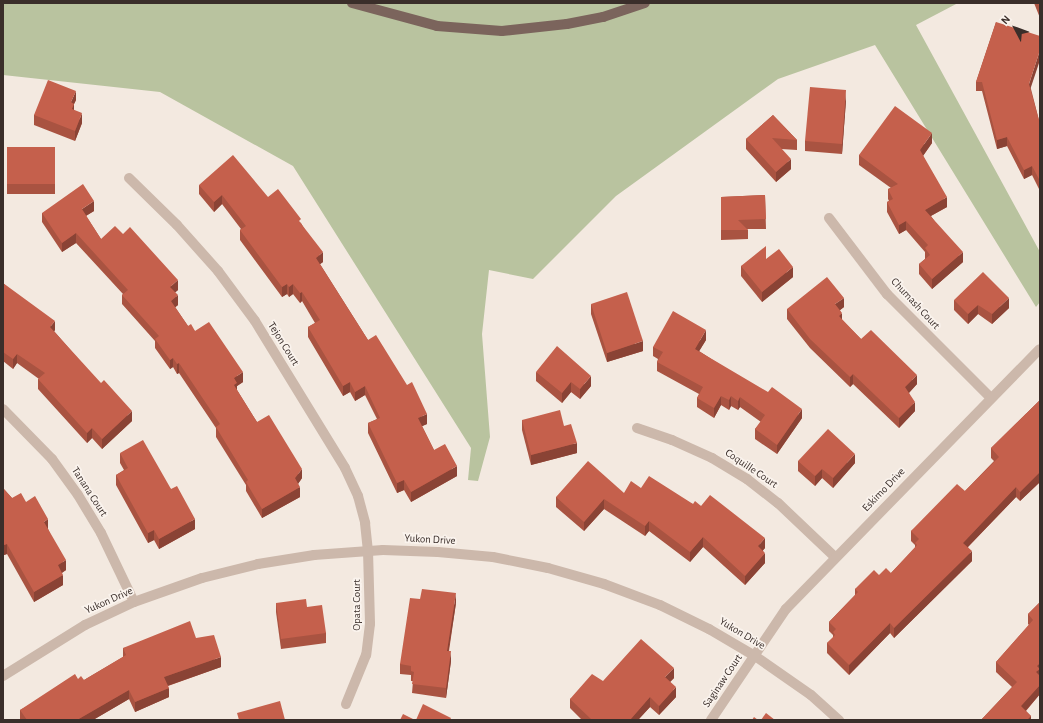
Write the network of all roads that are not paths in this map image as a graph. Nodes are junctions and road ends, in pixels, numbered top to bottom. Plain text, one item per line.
1 (352, 3) edge
2 (645, 3) edge
3 (129, 178) dead end
4 (830, 218) dead end
5 (1040, 349) edge
6 (991, 398) junction
7 (3, 409) edge
8 (637, 428) dead end
9 (368, 550) junction
10 (835, 557) junction
11 (134, 602) junction
12 (755, 656) junction
13 (3, 676) edge
14 (346, 704) dead end
15 (711, 720) edge
16 (839, 720) edge

1 - 2 main road
3 - 9 street, Tejon Court
4 - 6 street, Chumash Court
5 - 6 street, Eskimo Drive
6 - 10 street, Eskimo Drive
7 - 11 street, Tanana Court
8 - 10 street, Coquille Court
9 - 11 street, Yukon Drive
9 - 12 street, Yukon Drive
9 - 14 street, Opata Court
10 - 12 street, Eskimo Drive
11 - 13 street, Yukon Drive
12 - 15 street, Saginaw Court
12 - 16 street, Yukon Drive

